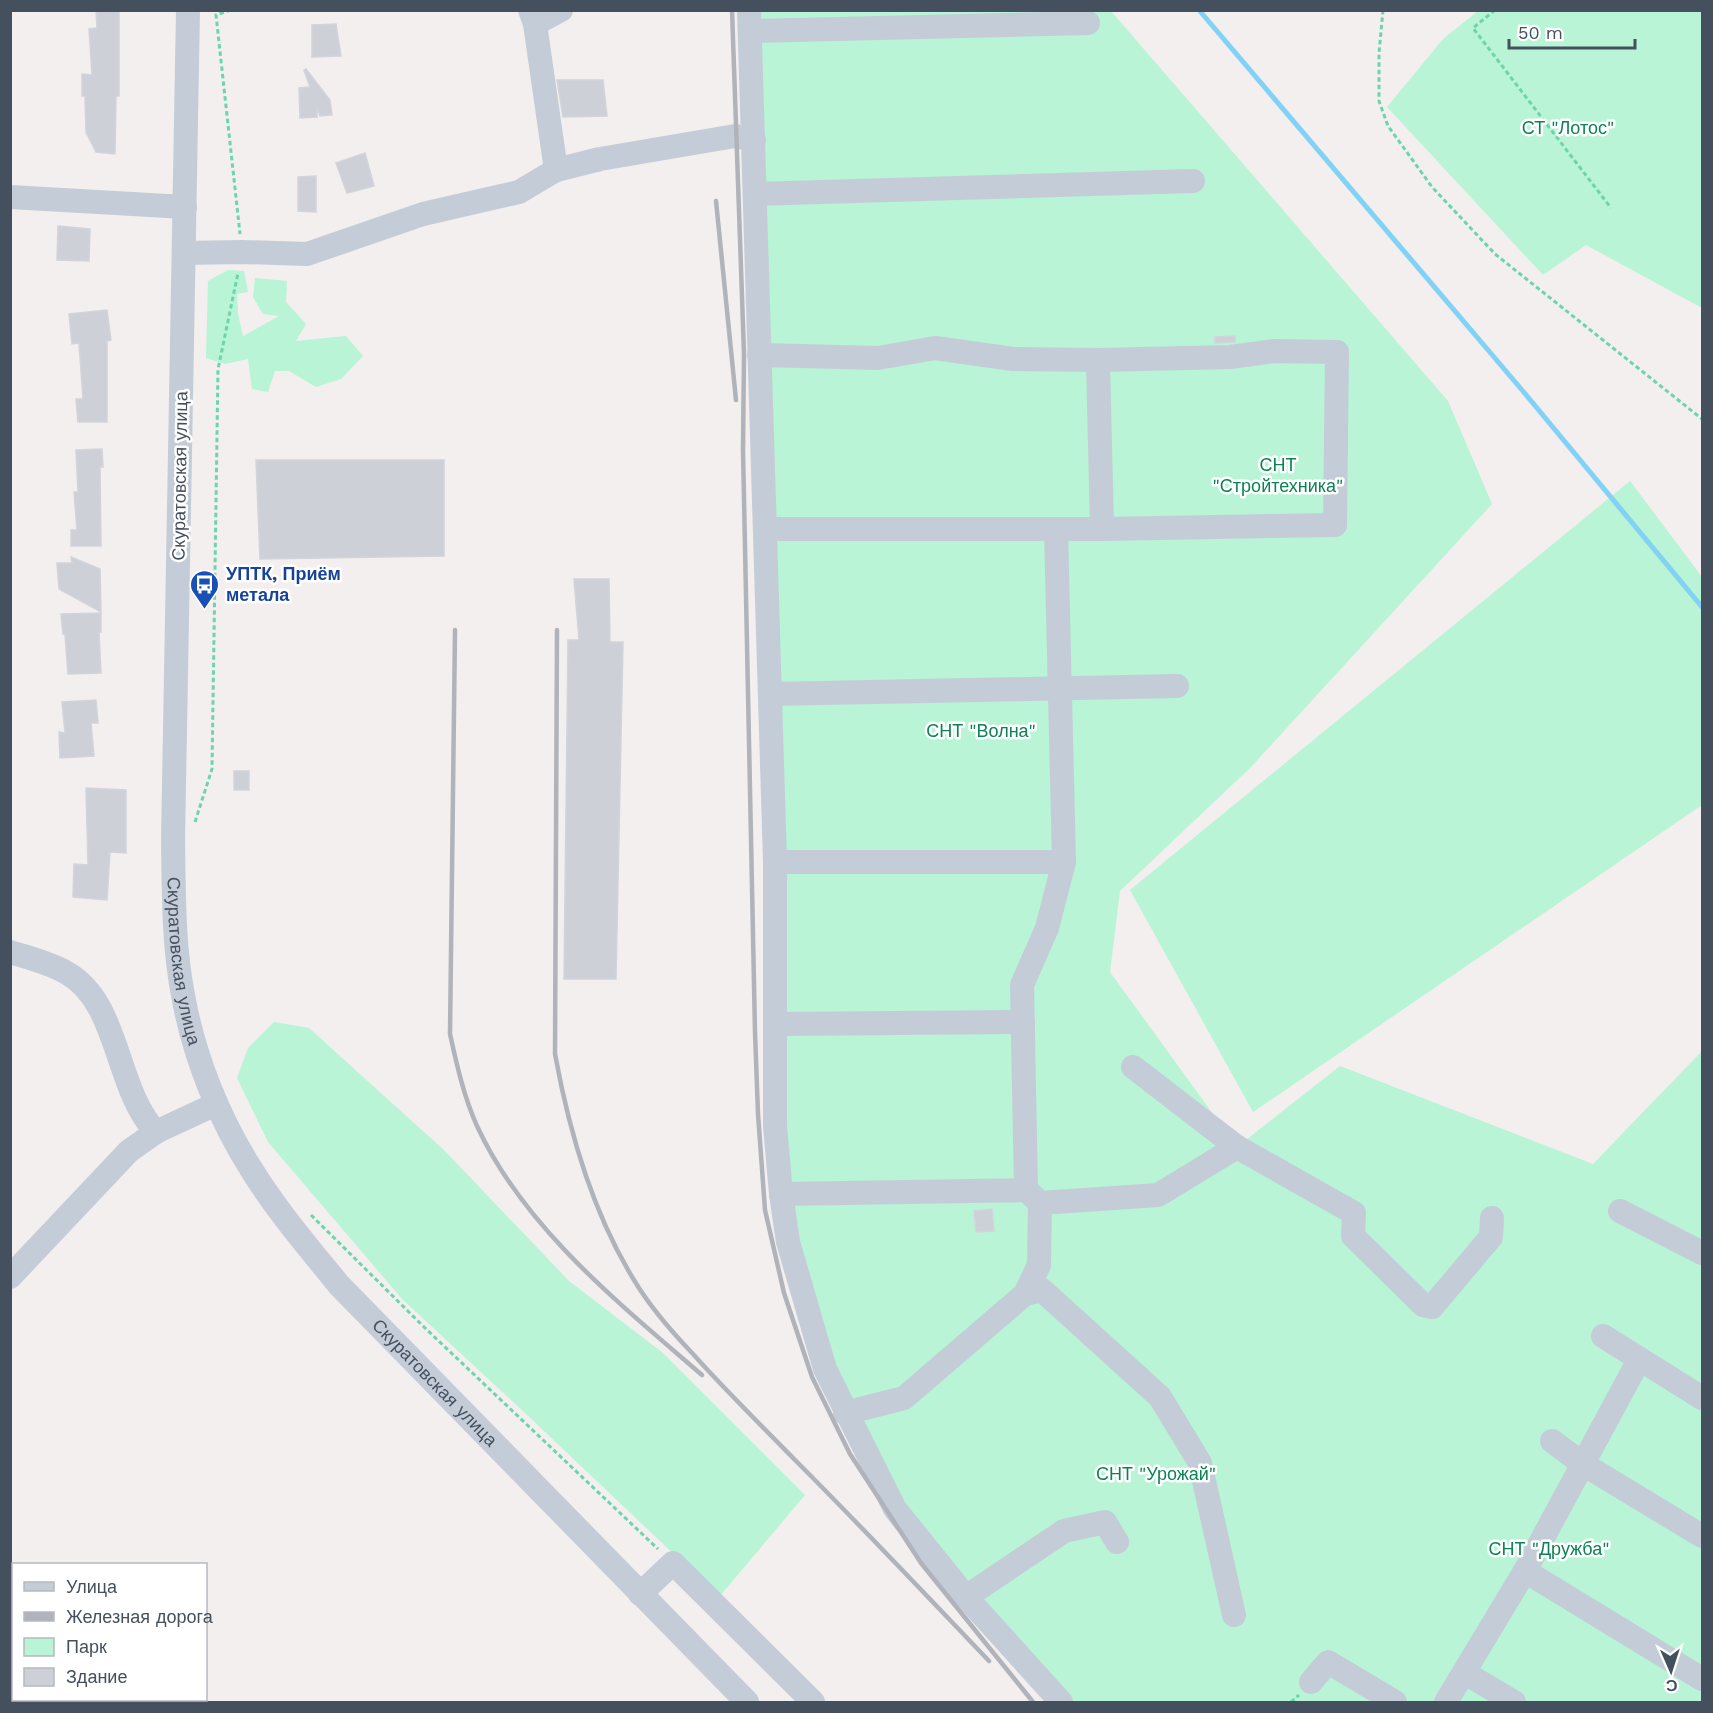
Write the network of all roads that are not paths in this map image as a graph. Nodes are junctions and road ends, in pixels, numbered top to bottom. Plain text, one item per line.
1 (188, 10) edge
2 (561, 10) edge
3 (532, 17) edge
4 (749, 21) edge
5 (1088, 23) dead end
6 (754, 140) junction
7 (556, 170) junction
8 (1193, 181) dead end
9 (755, 194) junction
10 (10, 197) edge
11 (185, 207) junction
12 (184, 253) junction
13 (759, 355) junction
14 (1098, 360) junction
15 (765, 529) junction
16 (1102, 529) junction
17 (1056, 530) junction
18 (1177, 686) dead end
19 (1061, 687) junction
20 (770, 694) junction
21 (775, 862) junction
22 (1064, 862) junction
23 (10, 952) edge
24 (1023, 1022) junction
25 (776, 1024) junction
26 (1133, 1067) dead end
27 (216, 1104) junction
28 (156, 1132) junction
29 (1237, 1147) junction
30 (782, 1194) junction
31 (1033, 1197) junction
32 (1620, 1211) dead end
33 (1492, 1218) dead end
34 (1699, 1243) edge
35 (10, 1277) edge
36 (1025, 1294) junction
37 (1603, 1336) dead end
38 (1639, 1360) junction
39 (1702, 1398) edge
40 (845, 1413) junction
41 (1552, 1441) dead end
42 (1583, 1464) junction
43 (1702, 1536) edge
44 (1117, 1542) dead end
45 (1525, 1571) junction
46 (640, 1594) junction
47 (966, 1597) junction
48 (1234, 1615) dead end
49 (1465, 1673) junction
50 (1702, 1679) edge
51 (1311, 1682) dead end
52 (747, 1702) edge
53 (813, 1702) edge
54 (1061, 1702) edge
55 (1395, 1702) edge
56 (1446, 1702) edge
57 (1514, 1702) edge

1 - 11 street, Скуратовская улица
2 - 3 street
3 - 7 street
4 - 5 street
4 - 6 street
6 - 7 street
6 - 9 street
7 - 12 street
8 - 9 street
9 - 13 street
10 - 11 street
11 - 12 street, Скуратовская улица
12 - 27 street, Скуратовская улица
13 - 14 street
13 - 15 street
14 - 16 street
14 - 16 street
15 - 17 street
15 - 20 street
16 - 17 street
17 - 19 street
18 - 19 street
19 - 20 street
19 - 22 street
20 - 21 street
21 - 22 street
21 - 25 street
22 - 24 street
23 - 28 street
24 - 25 street
24 - 31 street
25 - 30 street
26 - 29 street
27 - 28 street
27 - 46 street, Скуратовская улица
28 - 35 street
29 - 31 street
29 - 33 street
30 - 31 street
30 - 40 street
31 - 36 street
32 - 34 street
36 - 40 street
36 - 48 street
37 - 38 street
38 - 39 street
38 - 42 street
40 - 47 street
41 - 42 street
42 - 43 street
42 - 45 street
44 - 47 street
45 - 49 street
45 - 50 street
46 - 52 street, Скуратовская улица
46 - 53 street
47 - 54 street
49 - 56 street
49 - 57 street
51 - 55 street

